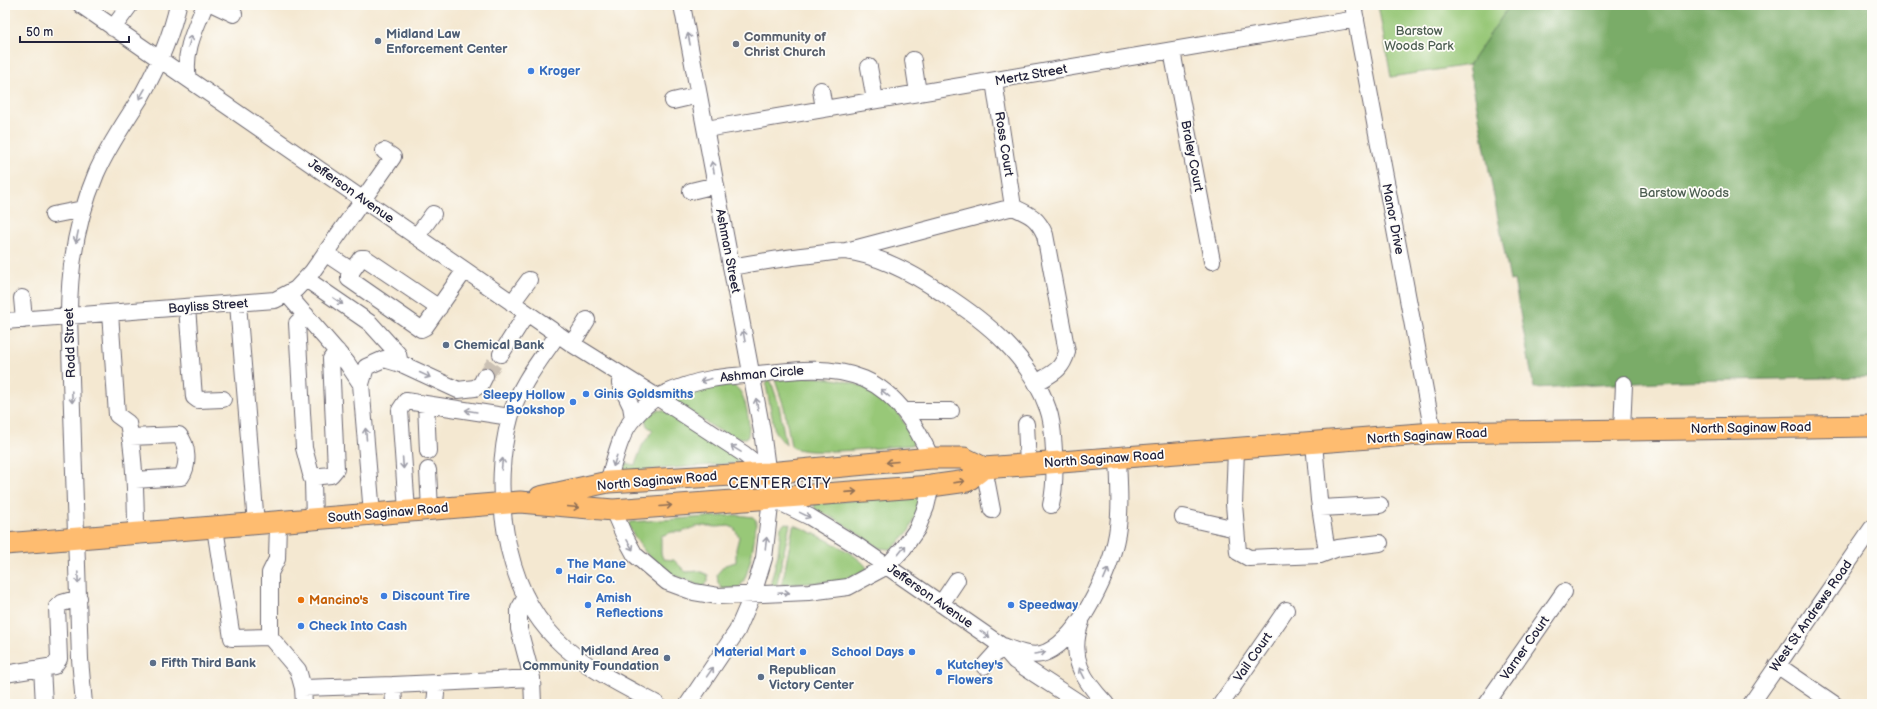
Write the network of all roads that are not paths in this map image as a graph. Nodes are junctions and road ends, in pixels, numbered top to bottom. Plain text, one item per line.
1 (81, 5) edge
2 (130, 5) edge
3 (178, 5) edge
4 (205, 5) edge
5 (215, 5) edge
6 (682, 5) edge
7 (1354, 12) edge
8 (234, 14) dead end
9 (114, 28) junction
10 (1172, 51) junction
11 (160, 60) junction
12 (913, 60) dead end
13 (869, 67) dead end
14 (188, 79) junction
15 (994, 81) junction
16 (821, 90) dead end
17 (918, 93) junction
18 (699, 95) junction
19 (875, 100) junction
20 (673, 101) dead end
21 (824, 109) junction
22 (706, 129) junction
23 (384, 152) dead end
24 (716, 185) junction
25 (691, 191) dead end
26 (363, 199) junction
27 (1013, 206) junction
28 (83, 209) junction
29 (433, 214) dead end
30 (53, 215) dead end
31 (417, 236) junction
32 (845, 251) junction
33 (326, 253) junction
34 (1212, 261) dead end
35 (731, 267) junction
36 (465, 270) junction
37 (352, 271) junction
38 (306, 279) junction
39 (529, 280) dead end
40 (287, 294) junction
41 (22, 298) dead end
42 (512, 303) junction
43 (238, 304) junction
44 (187, 308) junction
45 (439, 308) junction
46 (110, 313) junction
47 (527, 313) junction
48 (306, 315) junction
49 (69, 316) junction
50 (24, 320) junction
51 (587, 320) dead end
52 (5, 321) edge
53 (558, 334) junction
54 (572, 344) junction
55 (337, 351) junction
56 (500, 354) tunnel mouth
57 (400, 364) junction
58 (751, 374) junction
59 (485, 376) tunnel mouth
60 (621, 376) junction
61 (1036, 383) junction
62 (361, 384) junction
63 (1624, 384) dead end
64 (657, 397) junction
65 (223, 399) dead end
66 (426, 404) junction
67 (904, 411) junction
68 (951, 411) dead end
69 (510, 417) junction
70 (633, 418) junction
71 (1026, 424) dead end
72 (1872, 426) edge
73 (1622, 430) junction
74 (1433, 433) junction
75 (130, 437) junction
76 (1314, 443) junction
77 (1236, 449) junction
78 (428, 451) dead end
79 (931, 458) junction
80 (1118, 458) junction
81 (1054, 462) junction
82 (1028, 465) junction
83 (984, 468) junction
84 (428, 470) dead end
85 (768, 473) junction
86 (312, 477) junction
87 (135, 480) junction
88 (608, 482) junction
89 (931, 486) junction
90 (771, 498) junction
91 (511, 503) junction
92 (1051, 505) dead end
93 (1380, 505) dead end
94 (1320, 508) junction
95 (430, 510) junction
96 (613, 510) junction
97 (992, 510) dead end
98 (406, 511) junction
99 (372, 514) junction
100 (1183, 517) dead end
101 (314, 519) junction
102 (278, 522) junction
103 (256, 524) junction
104 (215, 528) junction
105 (1872, 528) edge
106 (1236, 529) junction
107 (136, 534) junction
108 (77, 539) junction
109 (1380, 543) dead end
110 (5, 544) edge
111 (1327, 552) junction
112 (887, 566) junction
113 (957, 580) dead end
114 (1564, 592) dead end
115 (753, 594) junction
116 (526, 597) junction
117 (79, 598) junction
118 (941, 604) junction
119 (1088, 608) junction
120 (1286, 610) dead end
121 (270, 638) junction
122 (1002, 646) junction
123 (1777, 665) junction
124 (984, 666) dead end
125 (42, 668) junction
126 (5, 674) edge
127 (532, 678) junction
128 (437, 683) junction
129 (393, 686) junction
130 (303, 688) junction
131 (1063, 700) edge
132 (44, 704) edge
133 (84, 704) edge
134 (304, 704) edge
135 (394, 704) edge
136 (435, 704) edge
137 (533, 704) edge
138 (657, 704) edge
139 (688, 704) edge
140 (1081, 704) edge
141 (1106, 704) edge
142 (1221, 704) edge
143 (1486, 704) edge
144 (1750, 704) edge
145 (1834, 704) edge

1 - 9 street, Jefferson Avenue
2 - 9 street
3 - 11 street, Rodd Street
14 -> 4 street
5 - 8 street
18 -> 6 street, Ashman Street
7 - 10 street, Mertz Street
7 - 74 street, Manor Drive
9 - 11 street, Jefferson Avenue
10 - 15 street, Mertz Street
10 - 34 street, Braley Court
11 - 14 street, Jefferson Avenue
11 -> 28 street, Rodd Street
12 - 17 street
13 - 19 street
14 - 26 street, Jefferson Avenue
15 - 17 street, Mertz Street
15 - 27 street, Ross Court
16 - 21 street
17 - 19 street, Mertz Street
18 - 20 street
18 - 22 street, Ashman Street
19 - 21 street, Mertz Street
21 - 22 street, Mertz Street
24 -> 22 street, Ashman Street
23 - 26 street, Bayliss Street
24 - 25 street
24 - 35 street, Ashman Street
26 - 31 street, Jefferson Avenue
26 - 33 street, Bayliss Street
27 - 32 street
27 - 61 street
28 - 30 street
28 -> 49 street, Rodd Street
29 - 31 street
31 - 36 street, Jefferson Avenue
32 - 35 street
32 - 61 street
33 - 37 street
33 - 38 street, Bayliss Street
58 -> 35 street, Ashman Street
36 - 42 street, Jefferson Avenue
36 - 45 street
37 - 45 street
37 - 45 street
38 - 40 street, Bayliss Street
38 -> 57 street
39 - 42 street
40 - 43 street, Bayliss Street
40 - 48 street
41 - 50 street
42 - 47 street, Jefferson Avenue
43 - 44 street, Bayliss Street
43 - 103 street
44 - 46 street, Bayliss Street
44 - 65 street
46 - 49 street, Bayliss Street
46 - 75 street
47 - 53 street, Jefferson Avenue
47 - 56 street
48 - 55 street
48 - 86 street
49 - 50 street, Bayliss Street
49 -> 108 street, Rodd Street
50 - 52 street, Bayliss Street
51 - 54 street
53 - 54 street, Jefferson Avenue
53 - 69 street
54 - 60 street, Jefferson Avenue
55 - 62 street
55 - 86 street
57 -> 59 street
57 - 62 street
58 -> 64 street, Ashman Circle
67 -> 58 street, Ashman Circle
85 -> 58 street, Ashman Street
60 - 64 street, Jefferson Avenue
60 - 70 street
61 - 81 street
99 -> 62 street
63 - 73 street
64 - 70 street, Ashman Circle
85 -> 64 street, Jefferson Avenue
69 -> 66 street
66 - 78 street
66 -> 98 street
67 - 68 street
67 - 79 street, Ashman Circle
91 -> 69 street
70 -> 88 street, Ashman Circle
71 - 82 street
72 - 73 main road, North Saginaw Road
73 - 74 main road, North Saginaw Road
74 - 76 main road, North Saginaw Road
75 - 87 street
75 - 87 street
76 - 77 main road, North Saginaw Road
76 - 94 street
77 - 80 main road, North Saginaw Road
77 - 106 street
79 - 83 main road, North Saginaw Road
79 -> 85 main road, North Saginaw Road
80 - 81 main road, North Saginaw Road
119 -> 80 street
81 - 82 main road, North Saginaw Road
81 - 92 street
82 - 83 main road, North Saginaw Road
89 -> 83 main road
83 - 97 street
84 - 95 street
85 - 88 main road, North Saginaw Road
85 - 90 street, Ashman Street
86 - 101 street
87 - 107 street
88 - 91 main road, North Saginaw Road
90 -> 89 main road
112 -> 89 street
96 -> 90 main road, South Saginaw Road
90 -> 112 street, Jefferson Avenue
115 -> 90 street, Ashman Street
91 - 95 main road, South Saginaw Road
91 -> 96 main road, South Saginaw Road
91 - 116 street
93 - 94 street
94 - 111 street
95 - 98 main road, South Saginaw Road
96 -> 115 street
98 - 99 main road, South Saginaw Road
99 - 101 main road, South Saginaw Road
100 - 106 street
101 - 102 main road, South Saginaw Road
102 - 103 main road, South Saginaw Road
102 - 121 street
103 - 104 main road, South Saginaw Road
104 - 107 main road, South Saginaw Road
104 - 121 street
105 - 123 street, West St Andrews Road
106 - 111 street
107 - 108 main road, South Saginaw Road
108 - 110 main road, South Saginaw Road
108 -> 117 street, Rodd Street
109 - 111 street
115 -> 112 street
112 - 118 street, Jefferson Avenue
113 - 118 street
114 - 143 street, Varner Court
139 -> 115 street, Ashman Street
116 - 127 street
116 - 138 street
117 - 125 street
117 - 133 street, Rodd Street
118 -> 122 street, Jefferson Avenue
122 -> 119 street
141 -> 119 street
120 - 142 street, Vail Court
121 - 130 street
122 - 124 street
122 - 131 street, Jefferson Avenue
123 - 144 street, West St Andrews Road
123 - 145 street
125 - 126 street
125 - 132 street
127 - 128 street
127 - 137 street
128 - 129 street
128 - 136 street
129 - 130 street
129 - 135 street
130 - 134 street
131 - 140 street, Jefferson Avenue

